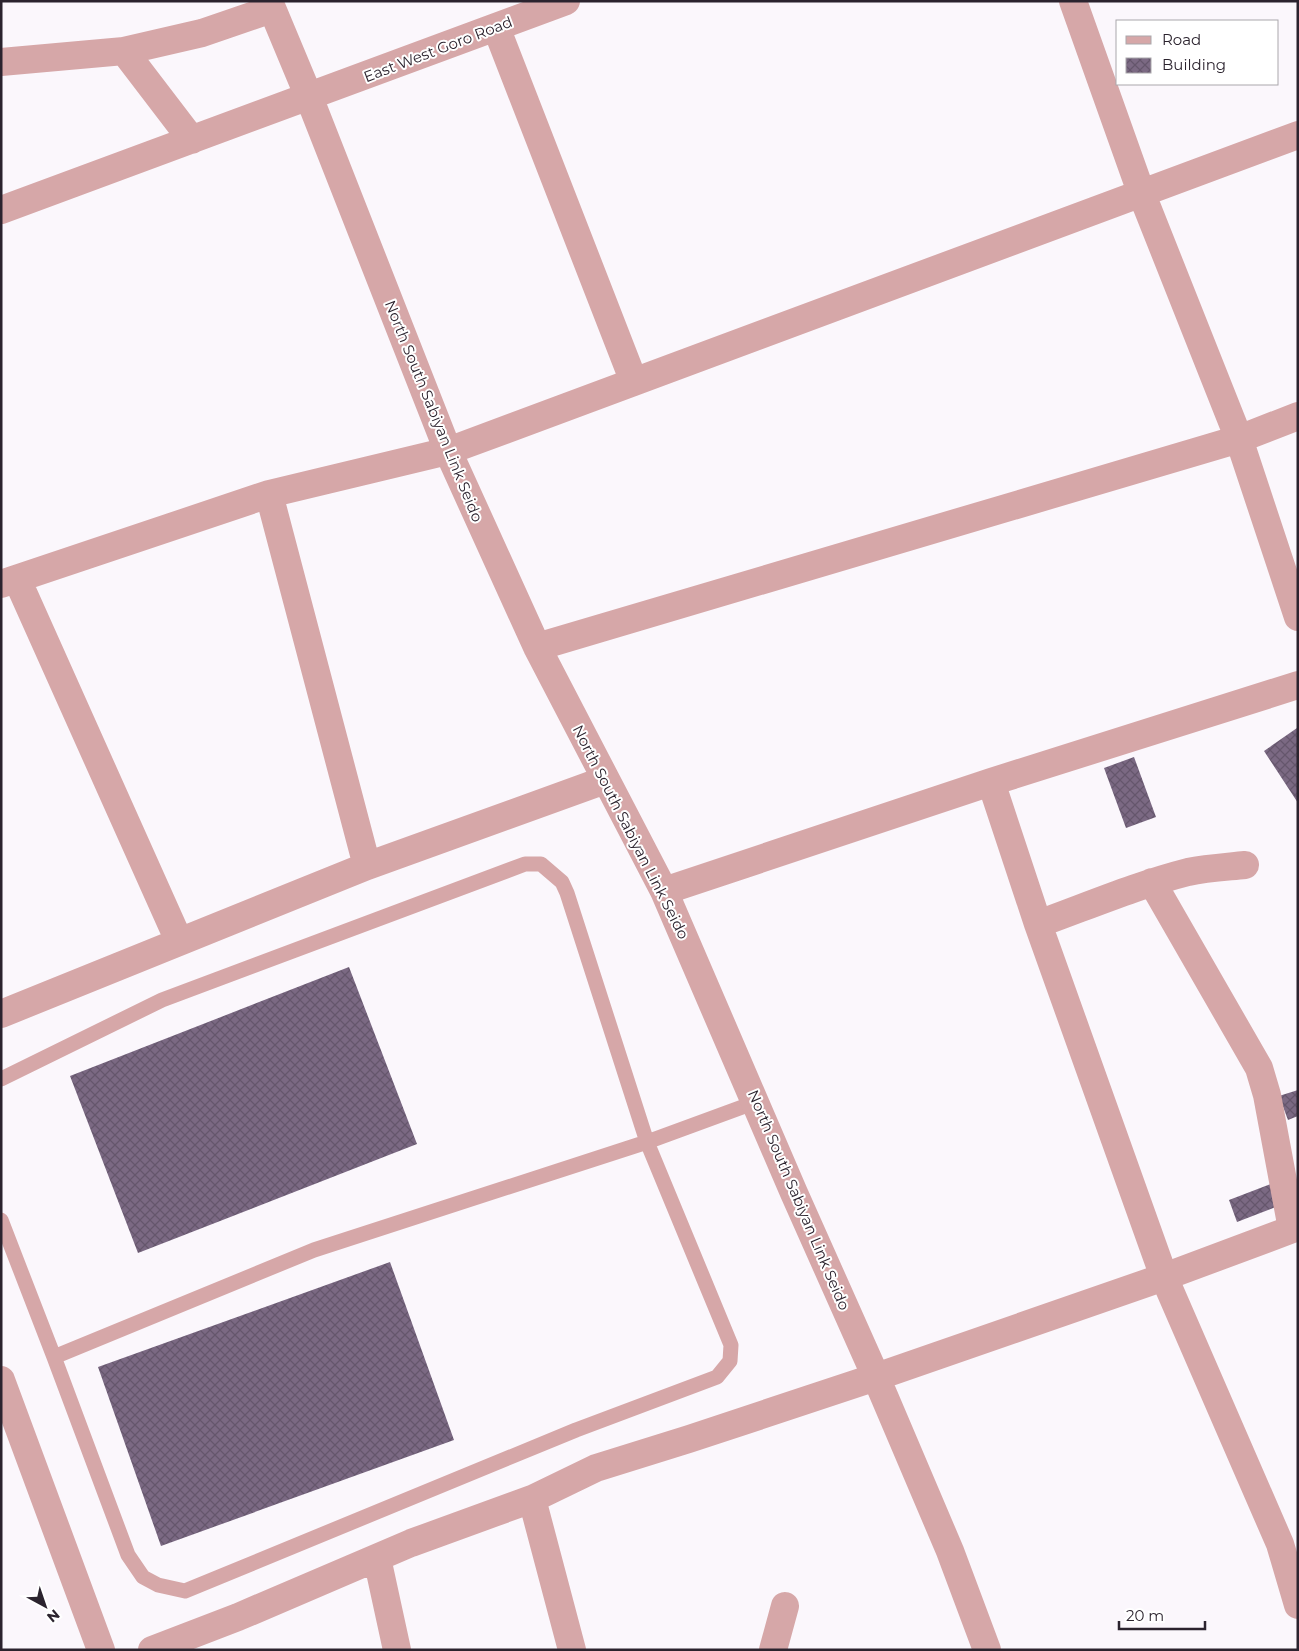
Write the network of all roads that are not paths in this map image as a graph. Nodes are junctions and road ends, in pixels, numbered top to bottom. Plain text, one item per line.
1 (566, 1) edge
2 (1073, 1) edge
3 (271, 5) edge
4 (496, 27) junction
5 (124, 50) junction
6 (1, 62) edge
7 (309, 97) junction
8 (1298, 135) edge
9 (192, 140) junction
10 (1141, 192) junction
11 (1, 210) edge
12 (634, 382) junction
13 (1298, 416) edge
14 (1239, 439) junction
15 (448, 451) junction
16 (269, 494) junction
17 (9, 581) edge
18 (1298, 617) edge
19 (537, 647) junction
20 (1298, 685) edge
21 (605, 780) junction
22 (991, 782) junction
23 (1245, 865) dead end
24 (367, 866) junction
25 (1152, 882) junction
26 (664, 891) junction
27 (1038, 924) junction
28 (179, 941) junction
29 (1, 1014) edge
30 (1, 1079) edge
31 (756, 1102) junction
32 (646, 1142) junction
33 (1, 1220) edge
34 (1295, 1228) edge
35 (1164, 1278) junction
36 (54, 1357) junction
37 (876, 1377) junction
38 (1, 1380) edge
39 (532, 1498) junction
40 (1289, 1542) edge
41 (377, 1558) junction
42 (1298, 1605) edge
43 (785, 1606) dead end
44 (101, 1650) edge
45 (152, 1650) edge
46 (397, 1650) edge
47 (572, 1650) edge
48 (773, 1650) edge
49 (987, 1650) edge

1 - 4 street, East West Goro Road
2 - 10 street
3 - 5 street
3 - 7 street, North South Sabiyan Link Seido
4 - 7 street, East West Goro Road
4 - 12 street
5 - 6 street
5 - 9 street
7 - 9 street, East West Goro Road
7 - 15 street, North South Sabiyan Link Seido
8 - 10 street
9 - 11 street, East West Goro Road
10 - 12 street
10 - 14 street
12 - 15 street
13 - 14 street
14 - 18 street
14 - 19 street
15 - 16 street
15 - 19 street, North South Sabiyan Link Seido
16 - 17 street
16 - 24 street
17 - 28 street
19 - 21 street, North South Sabiyan Link Seido
20 - 22 street
21 - 24 street
21 - 26 street, North South Sabiyan Link Seido
22 - 26 street
22 - 27 street
23 - 25 street
24 - 28 street
25 - 27 street
25 - 34 street
26 - 31 street, North South Sabiyan Link Seido
27 - 35 street
28 - 29 street
30 - 32 lane
31 - 32 lane
31 - 37 street, North South Sabiyan Link Seido
32 - 36 lane
32 - 36 lane
33 - 36 lane
34 - 35 street
35 - 37 street
35 - 40 street
37 - 39 street
37 - 49 street, North South Sabiyan Link Seido
38 - 44 street
39 - 41 street
39 - 47 street
40 - 42 street
41 - 45 street
41 - 46 street
43 - 48 street

